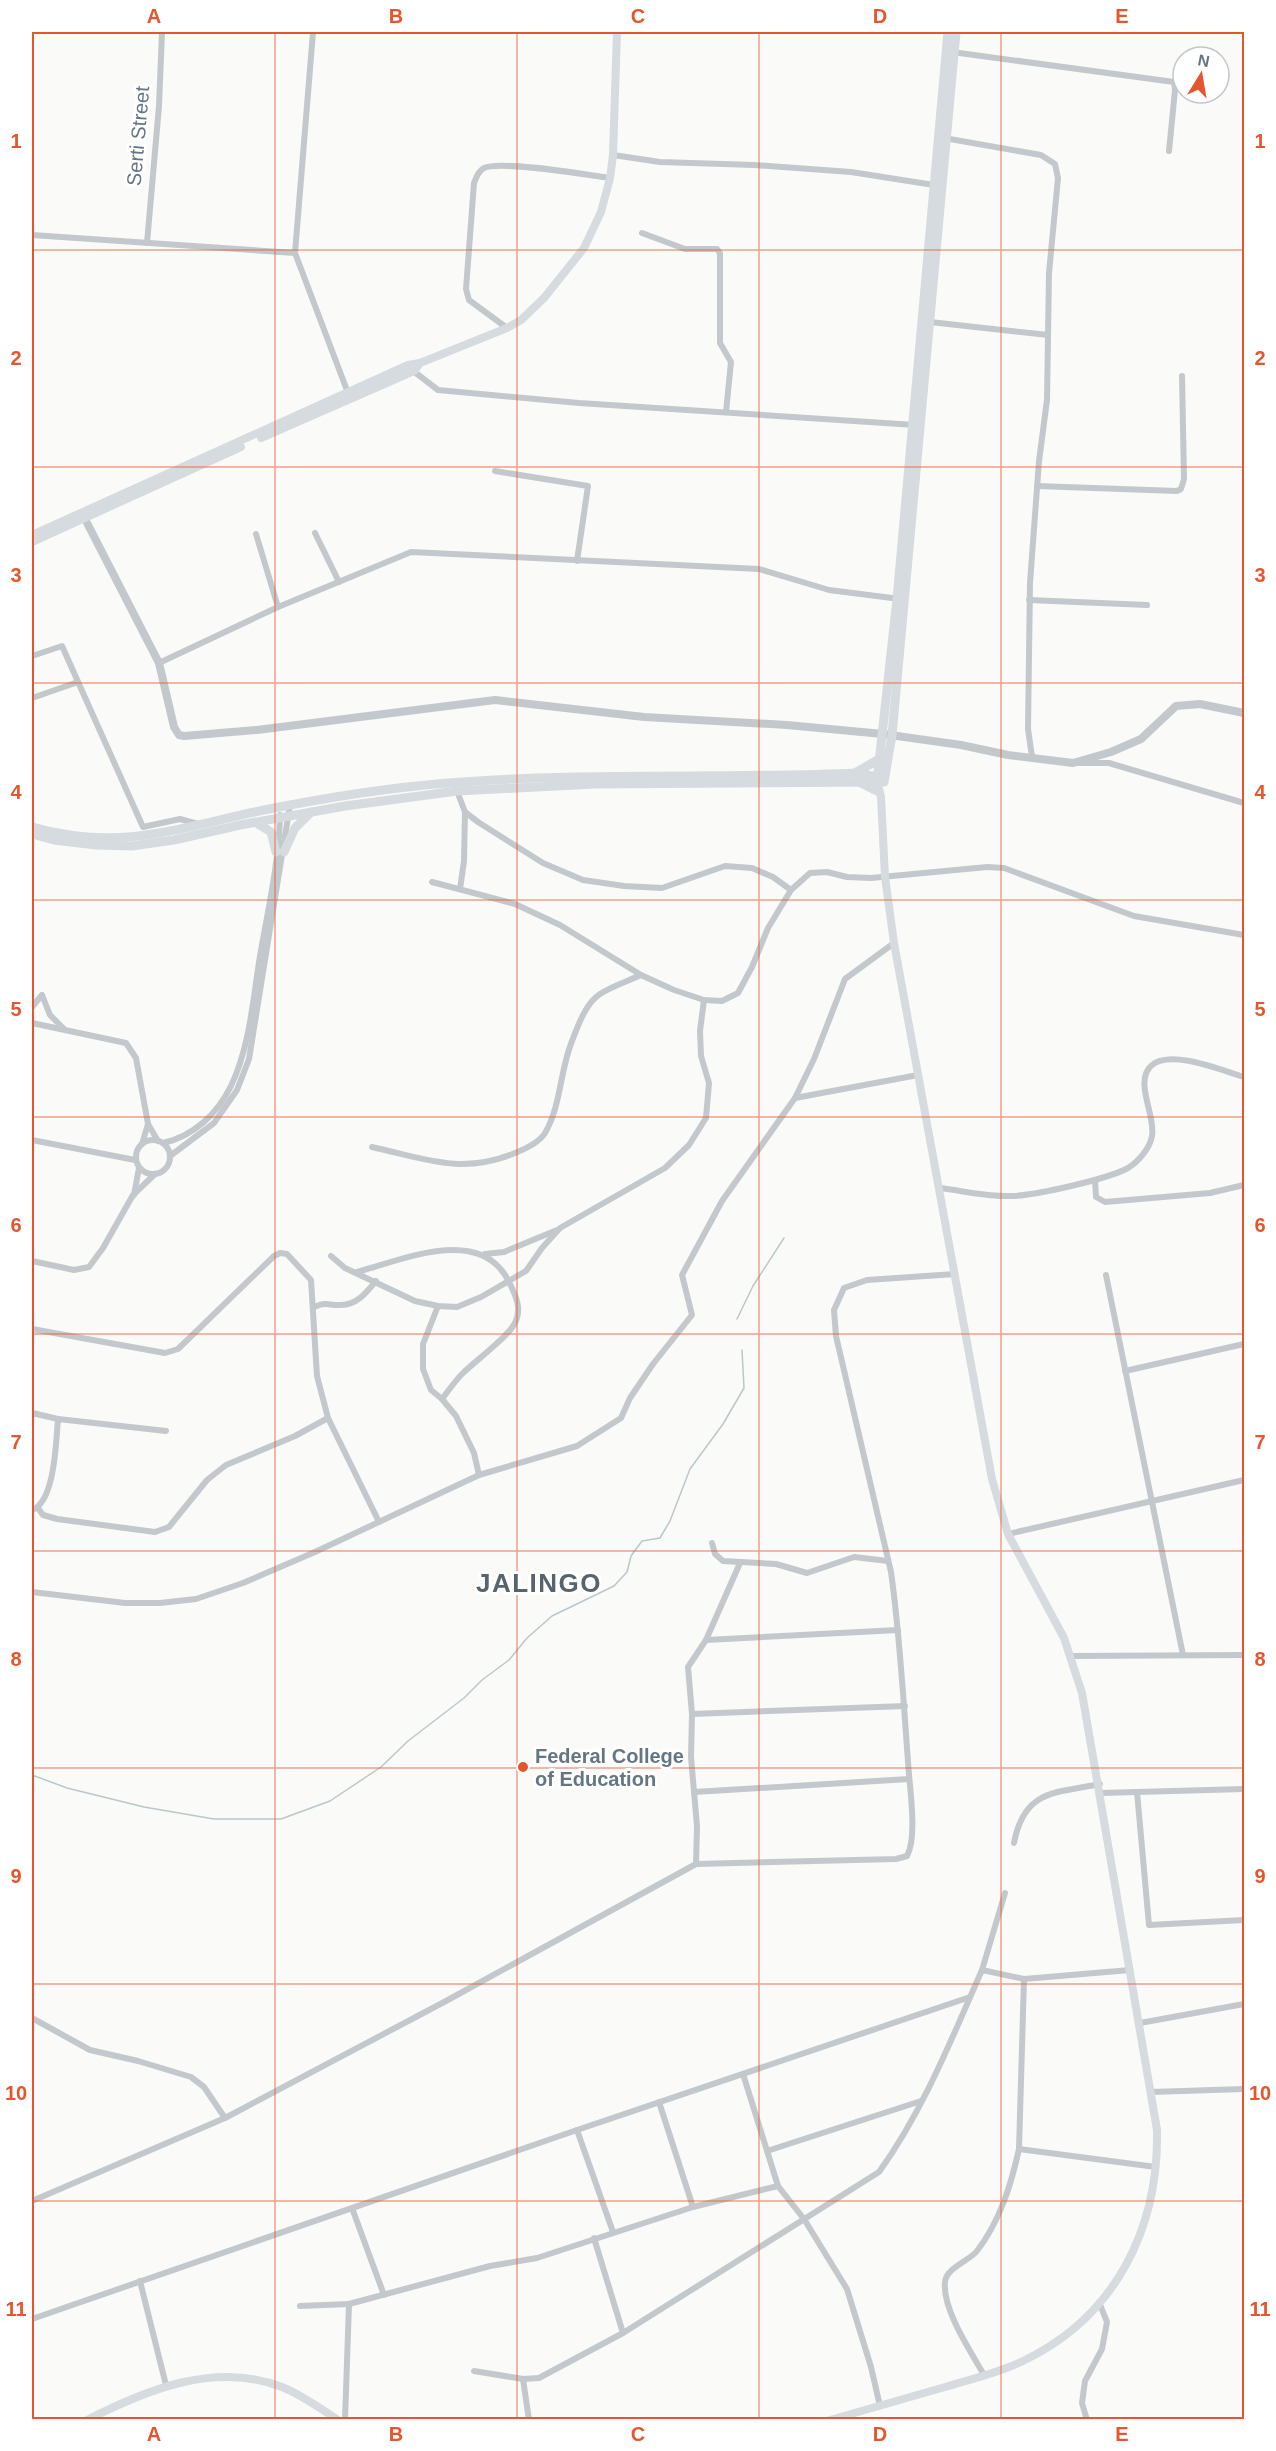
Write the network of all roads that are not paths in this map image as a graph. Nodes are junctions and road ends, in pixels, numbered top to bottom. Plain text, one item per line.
1 (162, 32) edge
2 (313, 32) edge
3 (617, 32) edge
4 (948, 32) edge
5 (956, 32) edge
6 (951, 52) junction
7 (943, 137) junction
8 (1169, 151) dead end
9 (613, 155) junction
10 (610, 178) junction
11 (934, 185) junction
12 (642, 233) dead end
13 (32, 234) edge
14 (147, 243) junction
15 (295, 253) junction
16 (930, 322) junction
17 (507, 328) junction
18 (1048, 334) junction
19 (411, 368) junction
20 (1182, 376) dead end
21 (348, 393) junction
22 (726, 412) junction
23 (915, 426) junction
24 (495, 471) dead end
25 (1037, 486) junction
26 (85, 519) junction
27 (315, 533) dead end
28 (256, 534) dead end
29 (32, 535) edge
30 (32, 543) edge
31 (577, 561) junction
32 (339, 582) junction
33 (901, 599) junction
34 (1029, 600) junction
35 (1147, 605) dead end
36 (278, 607) junction
37 (32, 656) edge
38 (159, 663) junction
39 (78, 682) junction
40 (32, 698) edge
41 (1245, 713) edge
42 (888, 735) junction
43 (1032, 757) junction
44 (881, 758) junction
45 (1072, 763) junction
46 (855, 777) junction
47 (881, 780) junction
48 (457, 791) junction
49 (880, 795) junction
50 (1245, 803) edge
51 (285, 811) junction
52 (313, 811) junction
53 (465, 812) junction
54 (255, 822) junction
55 (201, 825) junction
56 (32, 826) edge
57 (32, 834) edge
58 (280, 852) junction
59 (885, 877) junction
60 (432, 882) dead end
61 (460, 889) junction
62 (791, 890) junction
63 (1245, 935) edge
64 (894, 943) junction
65 (641, 975) junction
66 (704, 1000) junction
67 (32, 1007) edge
68 (32, 1023) edge
69 (64, 1029) junction
70 (918, 1075) junction
71 (1245, 1077) edge
72 (795, 1098) junction
73 (148, 1124) junction
74 (32, 1140) edge
75 (160, 1142) junction
76 (141, 1144) junction
77 (372, 1147) dead end
78 (170, 1156) junction
79 (135, 1160) junction
80 (139, 1168) junction
81 (155, 1174) junction
82 (1095, 1180) junction
83 (1245, 1185) edge
84 (940, 1188) junction
85 (133, 1195) junction
86 (560, 1228) junction
87 (484, 1254) junction
88 (331, 1256) dead end
89 (32, 1261) edge
90 (357, 1272) junction
91 (955, 1274) junction
92 (1106, 1275) dead end
93 (376, 1281) junction
94 (509, 1281) junction
95 (438, 1306) junction
96 (314, 1307) junction
97 (32, 1329) edge
98 (1245, 1344) edge
99 (1125, 1371) junction
100 (442, 1399) junction
101 (32, 1413) edge
102 (58, 1419) junction
103 (328, 1419) junction
104 (166, 1431) dead end
105 (479, 1475) junction
106 (1245, 1480) edge
107 (1152, 1501) junction
108 (35, 1509) edge
109 (379, 1522) junction
110 (1008, 1534) junction
111 (712, 1543) dead end
112 (888, 1561) junction
113 (740, 1563) junction
114 (32, 1592) edge
115 (898, 1630) junction
116 (706, 1640) junction
117 (1183, 1655) junction
118 (1245, 1655) edge
119 (1071, 1656) junction
120 (904, 1706) junction
121 (692, 1714) junction
122 (909, 1779) junction
123 (1100, 1789) junction
124 (1245, 1789) edge
125 (694, 1792) junction
126 (1137, 1792) junction
127 (1014, 1843) dead end
128 (696, 1864) junction
129 (1005, 1893) dead end
130 (1245, 1920) edge
131 (982, 1970) junction
132 (1130, 1971) junction
133 (1024, 1979) junction
134 (970, 1997) junction
135 (1245, 2004) edge
136 (32, 2018) edge
137 (1140, 2023) junction
138 (743, 2074) junction
139 (1245, 2089) edge
140 (1151, 2092) junction
141 (921, 2101) junction
142 (659, 2103) junction
143 (225, 2118) junction
144 (577, 2130) junction
145 (1019, 2149) junction
146 (767, 2151) junction
147 (1156, 2167) junction
148 (778, 2186) junction
149 (32, 2201) edge
150 (693, 2207) junction
151 (352, 2208) junction
152 (804, 2219) junction
153 (613, 2232) junction
154 (594, 2238) junction
155 (140, 2282) junction
156 (384, 2295) junction
157 (1099, 2302) junction
158 (349, 2304) junction
159 (300, 2306) dead end
160 (32, 2319) edge
161 (623, 2333) junction
162 (474, 2371) dead end
163 (984, 2375) junction
164 (523, 2379) junction
165 (166, 2385) junction
166 (880, 2406) junction
167 (87, 2420) edge
168 (339, 2420) edge
169 (345, 2420) edge
170 (529, 2420) edge
171 (830, 2420) edge
172 (1087, 2420) edge

1 - 14 street, Serti Street
2 - 15 street
3 - 9 main road
4 - 6 main road
5 - 6 main road
6 - 7 main road
6 - 8 street
7 - 11 main road
7 - 16 main road
7 - 18 street
9 - 10 main road
9 - 11 street
10 - 17 main road
10 - 17 street
11 - 23 main road
12 - 22 street
13 - 14 street
14 - 15 street
15 - 21 street
16 - 18 street
16 - 23 main road
17 - 19 main road
18 - 25 street
19 - 21 main road
19 - 22 street
19 - 26 main road
20 - 25 street
21 - 29 main road
22 - 23 street
23 - 33 main road
24 - 31 street
25 - 34 street
26 - 30 main road
26 - 38 street
27 - 32 street
28 - 36 street
31 - 32 street
31 - 33 street
32 - 36 street
33 - 42 main road
34 - 35 street
34 - 43 street
36 - 38 street
37 - 39 street
38 - 42 street
39 - 40 street
39 - 55 street
41 - 45 street
42 - 43 street
42 - 44 main road
42 - 47 main road
43 - 45 street
44 - 46 main road
44 - 47 main road
45 - 50 street
46 - 47 main road
46 - 48 main road
46 - 49 main road
46 - 51 main road
47 - 49 main road
48 - 52 main road
48 - 53 street
49 - 59 main road
51 - 52 main road
51 - 54 main road
51 - 55 main road
51 - 58 street
52 - 58 main road
53 - 61 street
53 - 62 street
54 - 57 main road
54 - 58 main road
55 - 56 main road
58 - 75 street
58 - 78 street
59 - 62 street
59 - 63 street
59 - 64 main road
60 - 61 street
61 - 65 street
62 - 66 street
64 - 70 main road
64 - 72 street
65 - 66 street
65 - 77 street
66 - 86 street
67 - 69 street
68 - 69 street
69 - 73 street
70 - 72 street
70 - 84 main road
71 - 82 street
72 - 105 street
73 - 75 street
73 - 76 street
74 - 79 street
75 - 76 street
75 - 78 street
76 - 79 street
78 - 81 street
79 - 80 street
80 - 81 street
80 - 85 street
81 - 85 street
82 - 83 street
82 - 84 street
84 - 91 main road
85 - 89 street
86 - 87 street
86 - 94 street
87 - 90 street
87 - 94 street
88 - 90 street
90 - 93 street
91 - 110 main road
91 - 112 street
92 - 99 street
93 - 95 street
93 - 96 street
94 - 95 street
94 - 100 street
95 - 100 street
96 - 97 street
96 - 103 street
98 - 99 street
99 - 107 street
100 - 105 street
101 - 102 street
102 - 104 street
102 - 108 street
103 - 108 street
103 - 109 street
105 - 109 street
106 - 107 street
107 - 110 street
107 - 117 street
109 - 114 street
110 - 119 main road
111 - 113 street
112 - 113 street
112 - 115 street
113 - 116 street
115 - 116 street
115 - 120 street
116 - 121 street
117 - 118 street
117 - 119 street
119 - 123 main road
120 - 121 street
120 - 122 street
121 - 125 street
122 - 125 street
122 - 128 street
123 - 126 street
123 - 127 street
123 - 132 main road
124 - 126 street
125 - 128 street
126 - 130 street
128 - 143 street
129 - 131 street
131 - 133 street
131 - 134 street
132 - 133 street
132 - 137 main road
133 - 145 street
134 - 138 street
134 - 141 street
135 - 137 street
136 - 143 street
137 - 140 main road
138 - 142 street
138 - 146 street
139 - 140 street
140 - 147 main road
141 - 146 street
141 - 152 street
142 - 144 street
142 - 150 street
143 - 149 street
144 - 151 street
144 - 153 street
145 - 147 street
145 - 163 street
146 - 148 street
147 - 157 main road
148 - 150 street
148 - 152 street
150 - 153 street
151 - 155 street
151 - 156 street
152 - 161 street
152 - 166 street
153 - 154 street
154 - 156 street
154 - 161 street
155 - 160 street
155 - 165 street
156 - 158 street
157 - 163 main road
157 - 172 street
158 - 159 street
158 - 169 street
161 - 164 street
162 - 164 street
163 - 166 main road
164 - 170 street
165 - 167 main road
165 - 168 main road
166 - 171 main road

